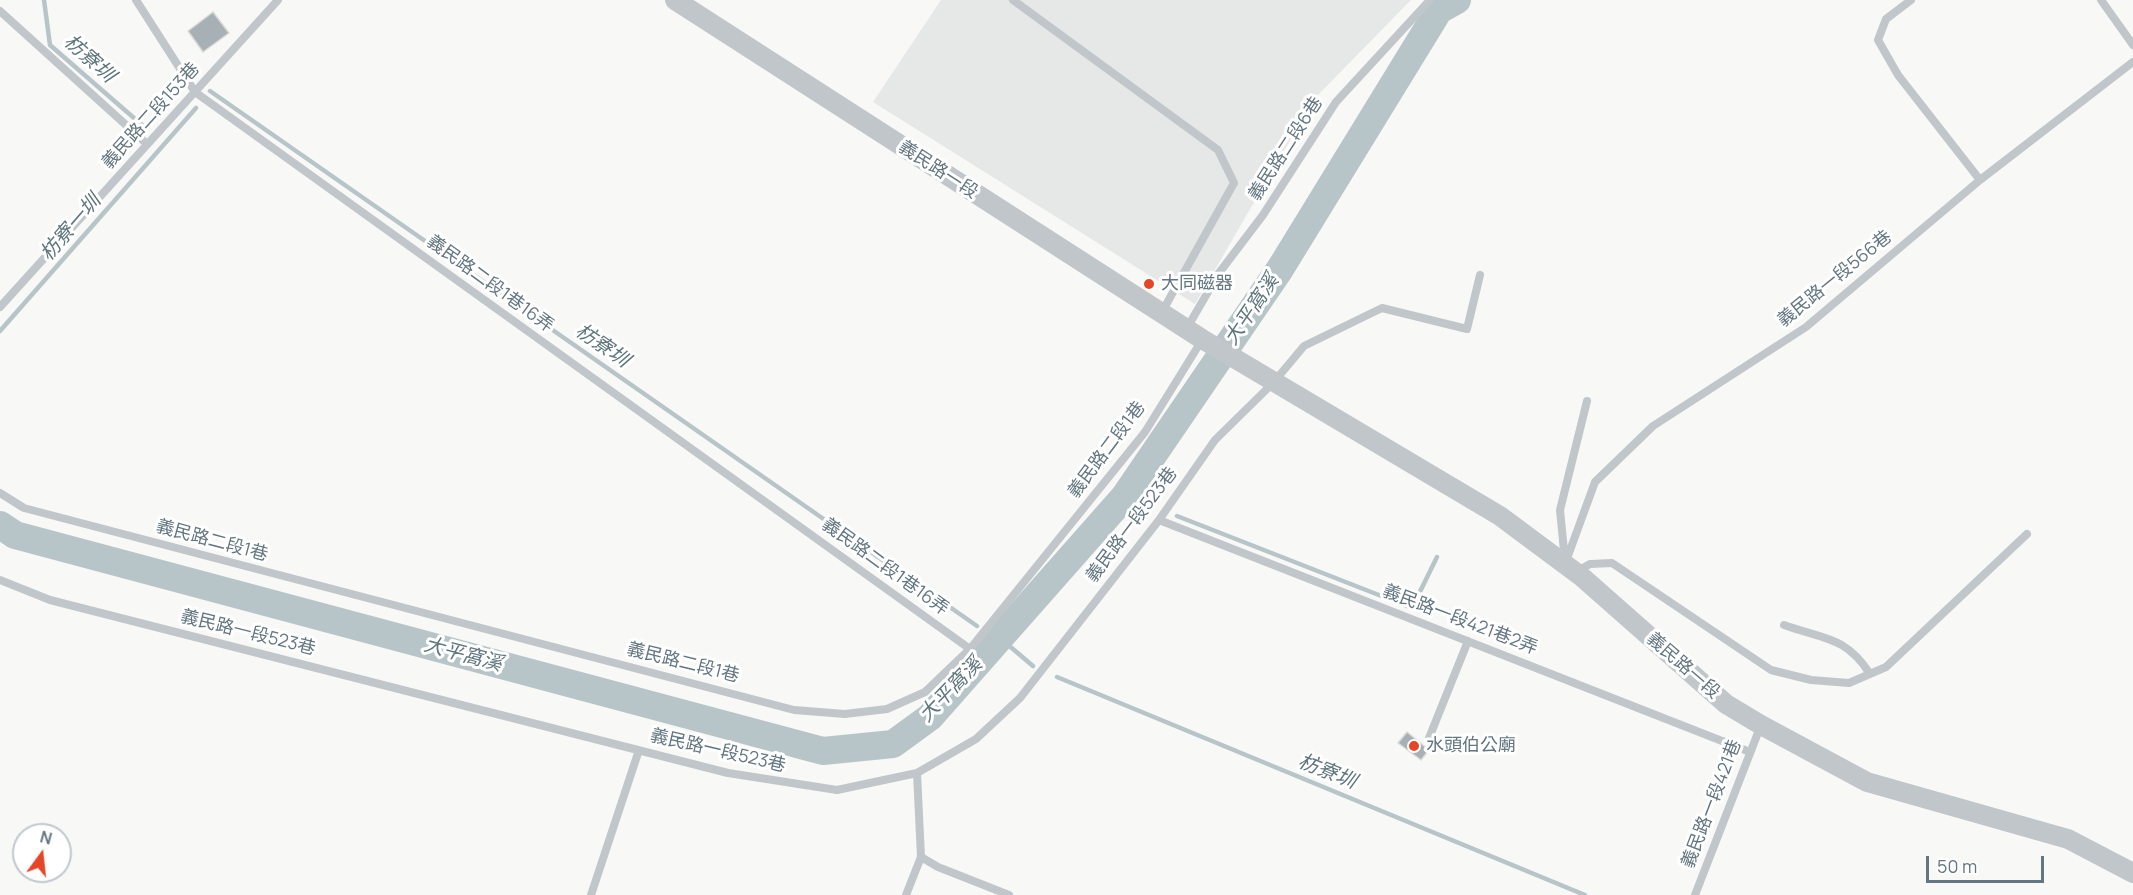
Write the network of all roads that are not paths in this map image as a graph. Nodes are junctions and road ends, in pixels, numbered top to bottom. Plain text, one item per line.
1 (136, 0) edge
2 (278, 0) edge
3 (675, 0) edge
4 (1013, 0) edge
5 (1430, 0) edge
6 (1911, 0) edge
7 (2101, 0) edge
8 (0, 11) edge
9 (2133, 45) edge
10 (2133, 62) edge
11 (195, 92) junction
12 (147, 144) junction
13 (1980, 180) junction
14 (1480, 275) dead end
15 (0, 307) edge
16 (1161, 313) junction
17 (1194, 334) junction
18 (1273, 383) junction
19 (1587, 401) dead end
20 (0, 493) edge
21 (1159, 520) junction
22 (2027, 534) dead end
23 (1570, 568) junction
24 (0, 580) edge
25 (1784, 625) dead end
26 (1468, 641) junction
27 (970, 650) junction
28 (1870, 674) junction
29 (1761, 725) junction
30 (1429, 738) dead end
31 (639, 750) junction
32 (1750, 752) junction
33 (917, 773) junction
34 (921, 857) junction
35 (2133, 873) edge
36 (591, 895) edge
37 (906, 895) edge
38 (1009, 895) edge
39 (1695, 895) edge

1 - 11 lane
2 - 11 lane, 義民路二段153巷
3 - 16 street, 義民路一段
4 - 16 lane
5 - 17 lane, 義民路二段6巷
6 - 13 lane
7 - 9 lane
8 - 12 lane
10 - 13 lane, 義民路一段566巷
11 - 12 lane, 義民路二段153巷
11 - 27 lane, 義民路二段1巷16弄
12 - 15 lane, 義民路二段153巷
13 - 23 lane, 義民路一段566巷
14 - 18 lane, 義民路一段523巷
16 - 17 street, 義民路一段
17 - 18 street, 義民路一段
17 - 27 lane, 義民路二段1巷
18 - 21 lane, 義民路一段523巷
18 - 23 street, 義民路一段
19 - 23 lane
20 - 27 lane, 義民路二段1巷
21 - 26 lane, 義民路一段421巷2弄
21 - 33 lane, 義民路一段523巷
22 - 28 lane
23 - 28 lane
23 - 29 street, 義民路一段
24 - 31 lane, 義民路一段523巷
25 - 28 lane
26 - 30 lane
26 - 32 lane, 義民路一段421巷2弄
29 - 32 lane, 義民路一段421巷
29 - 35 street, 義民路一段
31 - 33 lane, 義民路一段523巷
31 - 36 lane
32 - 39 lane, 義民路一段421巷
33 - 34 lane
34 - 37 lane
34 - 38 lane

